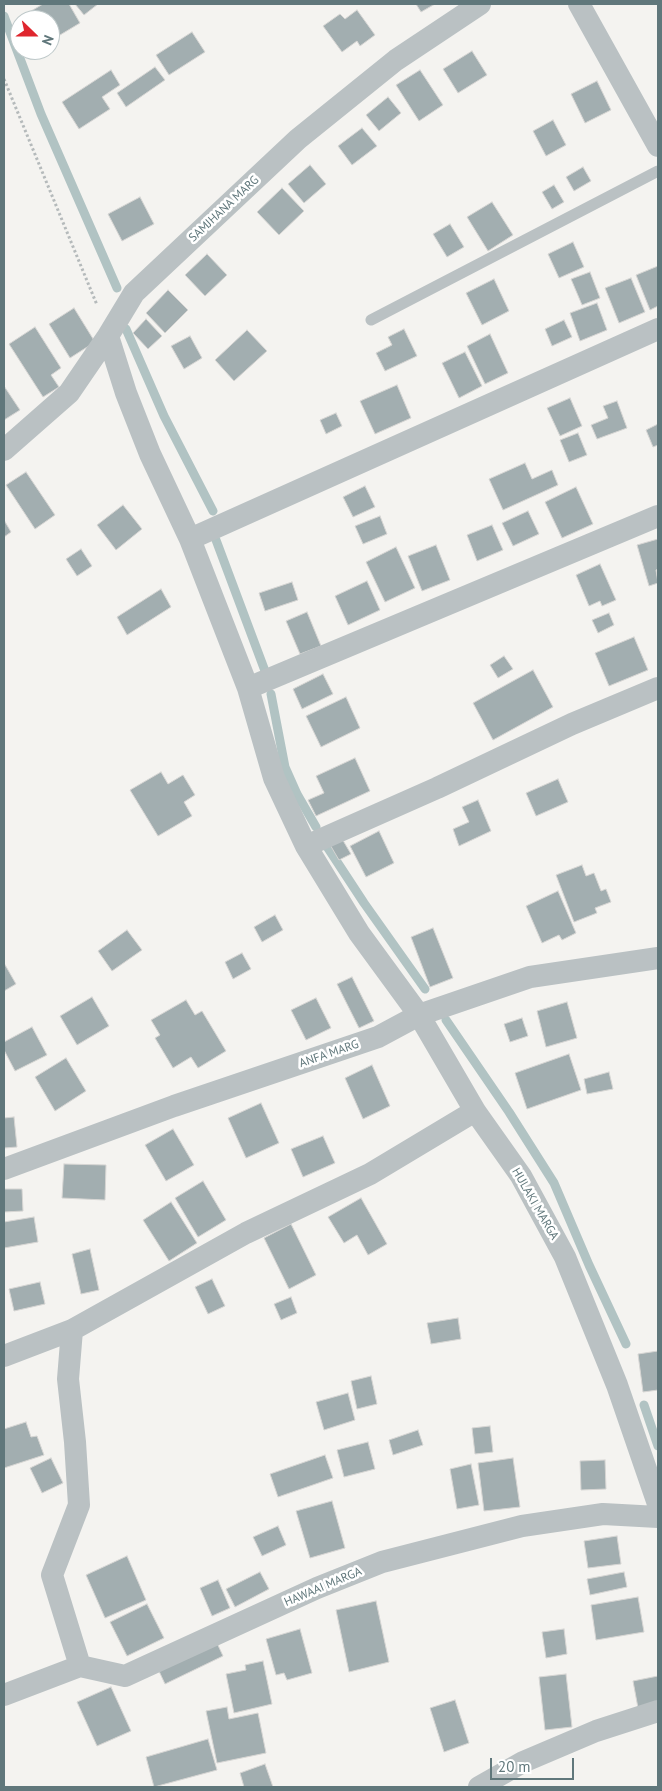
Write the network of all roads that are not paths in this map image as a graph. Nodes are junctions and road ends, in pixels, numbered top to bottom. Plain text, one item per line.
1 (480, 4) edge
2 (579, 4) edge
3 (658, 146) edge
4 (658, 170) edge
5 (370, 320) dead end
6 (658, 329) edge
7 (108, 336) junction
8 (4, 450) edge
9 (658, 516) edge
10 (190, 539) junction
11 (248, 688) junction
12 (658, 688) edge
13 (306, 846) junction
14 (658, 958) edge
15 (419, 1015) junction
16 (475, 1112) junction
17 (4, 1169) edge
18 (72, 1330) junction
19 (4, 1356) edge
20 (658, 1504) edge
21 (658, 1517) edge
22 (80, 1666) junction
23 (4, 1695) edge
24 (658, 1712) edge
25 (479, 1787) edge

1 - 7 street, SAMJHANA MARG
2 - 3 street
4 - 5 lane
6 - 10 street
7 - 8 street, SAMJHANA MARG
7 - 10 street, HULAKI MARGA
9 - 11 street
10 - 11 street, HULAKI MARGA
11 - 13 street, HULAKI MARGA
12 - 13 street
13 - 15 street, HULAKI MARGA
14 - 15 street, ANFA MARG
15 - 16 street, HULAKI MARGA
15 - 17 street, ANFA MARG
16 - 18 street
16 - 20 street, HULAKI MARGA
18 - 19 street
18 - 22 street
21 - 22 street, HAWAAI MARGA
22 - 23 street
24 - 25 street

